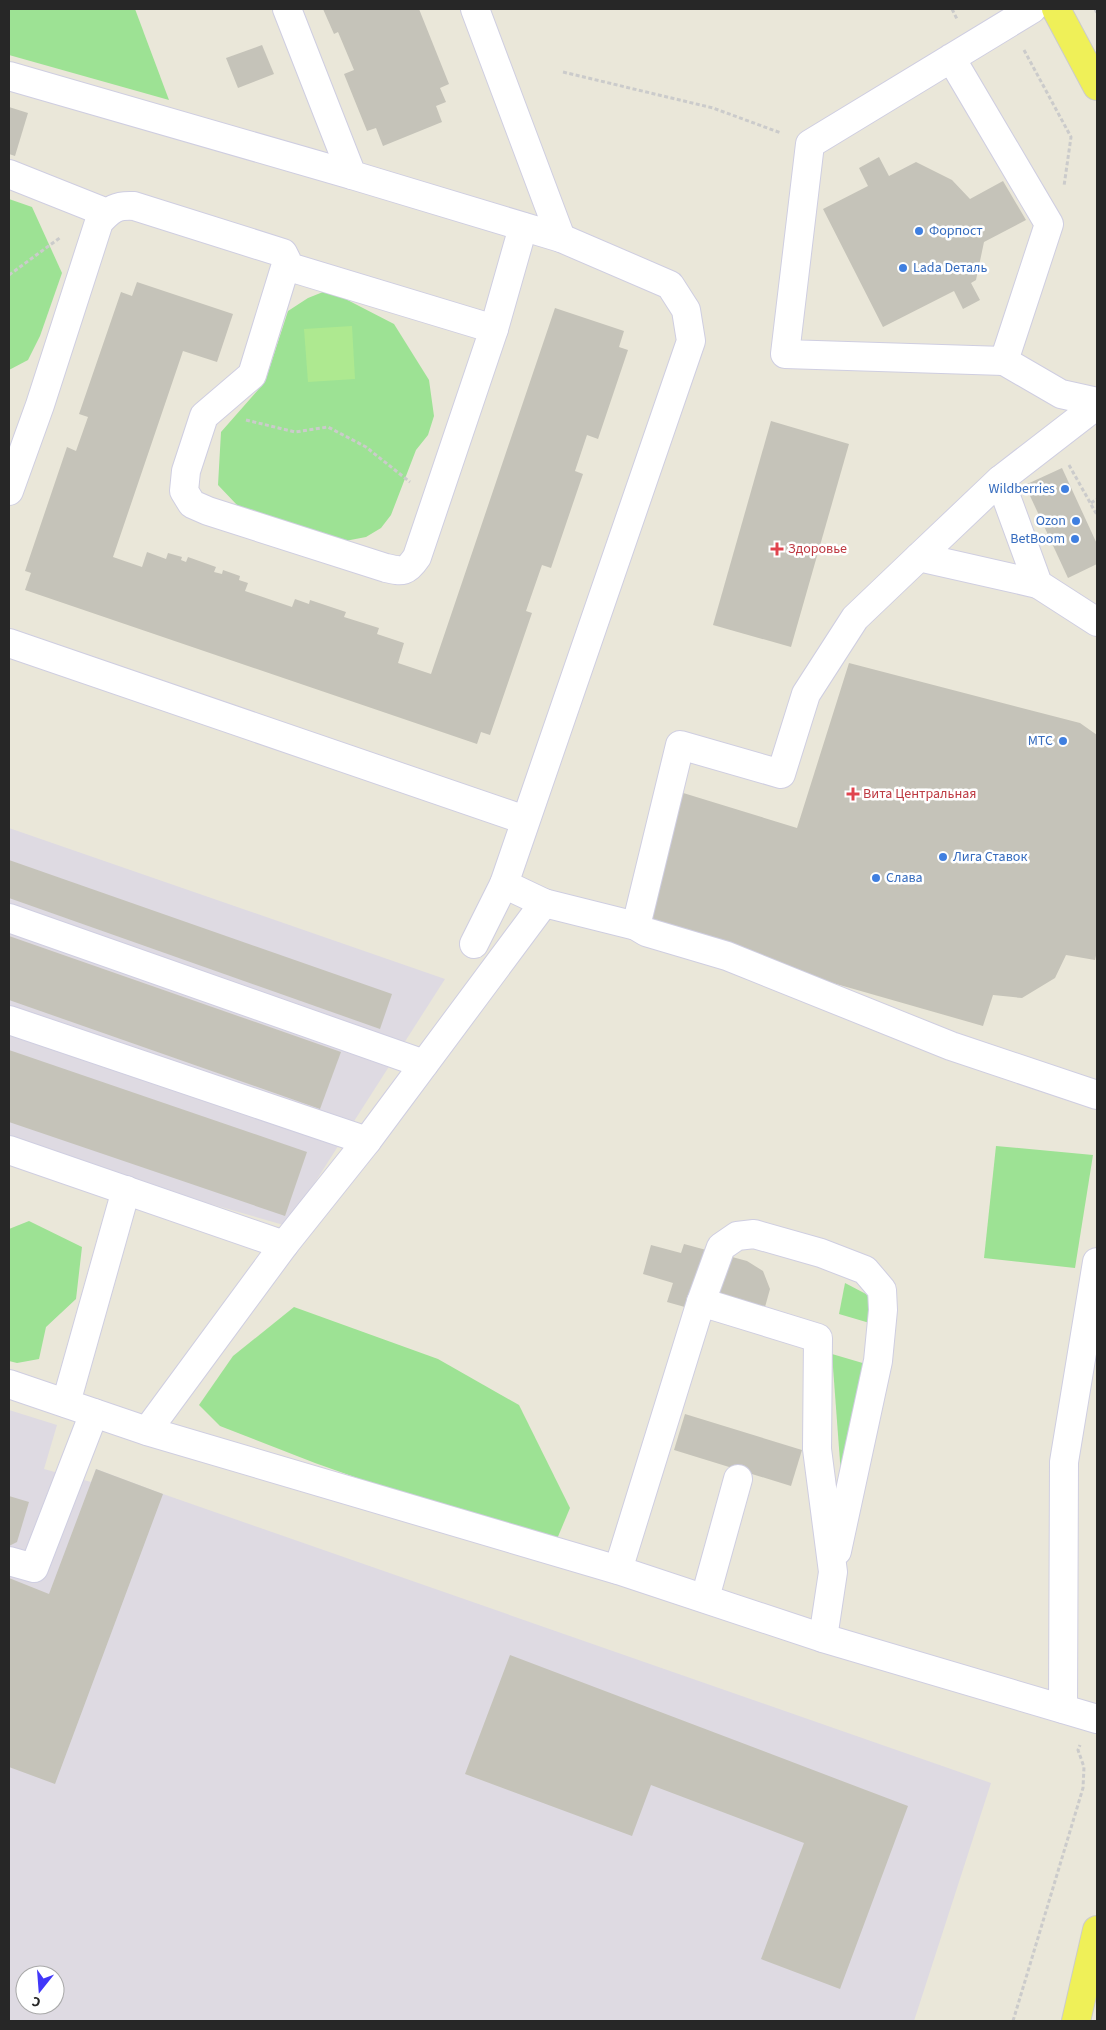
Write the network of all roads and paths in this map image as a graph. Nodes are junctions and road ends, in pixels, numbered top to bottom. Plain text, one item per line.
1 (287, 9) edge
2 (475, 9) edge
3 (1032, 9) edge
4 (1056, 9) edge
5 (1095, 9) edge
6 (1097, 13) edge
7 (951, 58) junction
8 (563, 72) dead end
9 (9, 76) edge
10 (1097, 86) edge
11 (810, 144) junction
12 (9, 174) edge
13 (352, 175) junction
14 (101, 224) junction
15 (524, 227) junction
16 (561, 238) junction
17 (286, 266) junction
18 (9, 275) edge
19 (494, 329) junction
20 (1004, 361) junction
21 (219, 403) junction
22 (1097, 403) edge
23 (1000, 480) junction
24 (9, 491) edge
25 (1097, 499) edge
26 (436, 503) junction
27 (1091, 503) dead end
28 (919, 557) junction
29 (1038, 584) junction
30 (1094, 616) edge
31 (9, 643) edge
32 (525, 820) junction
33 (504, 884) junction
34 (544, 903) junction
35 (9, 918) edge
36 (636, 926) junction
37 (474, 944) dead end
38 (9, 1020) edge
39 (424, 1064) junction
40 (1097, 1095) edge
41 (367, 1141) junction
42 (9, 1150) edge
43 (126, 1190) junction
44 (284, 1245) junction
45 (1097, 1262) edge
46 (701, 1302) junction
47 (9, 1384) edge
48 (66, 1403) junction
49 (94, 1413) junction
50 (147, 1431) junction
51 (738, 1480) dead end
52 (9, 1561) edge
53 (618, 1570) junction
54 (833, 1572) junction
55 (705, 1598) junction
56 (823, 1638) junction
57 (1083, 1715) edge
58 (1097, 1930) edge
59 (1013, 2021) edge
60 (1076, 2021) edge

1 - 13 lane
2 - 16 lane
3 - 7 lane
4 - 10 main road
5 - 6 path
7 - 11 lane
7 - 20 lane
8 - 11 path
9 - 13 lane
11 - 20 lane
12 - 14 lane
13 - 15 lane
14 - 17 lane
14 - 18 path
14 - 24 lane
15 - 16 lane
15 - 19 lane
16 - 32 lane
17 - 19 lane
17 - 21 lane
19 - 26 lane
20 - 22 lane
21 - 26 path
21 - 26 lane
22 - 23 lane
23 - 28 lane
23 - 29 lane
25 - 27 path
28 - 29 lane
28 - 36 lane
29 - 30 lane
31 - 32 lane
32 - 33 lane
33 - 34 lane
33 - 37 lane
34 - 36 lane
34 - 39 lane
35 - 39 lane
36 - 40 lane
38 - 41 lane
39 - 41 lane
41 - 44 lane
42 - 43 lane
43 - 44 lane
43 - 48 lane
44 - 50 lane
45 - 57 lane
46 - 53 lane
46 - 54 lane
46 - 54 lane
47 - 48 lane
48 - 49 lane
49 - 50 lane
49 - 52 lane
50 - 53 lane
51 - 55 lane
53 - 55 lane
54 - 56 lane
55 - 56 lane
56 - 57 lane
57 - 59 path
58 - 60 main road

